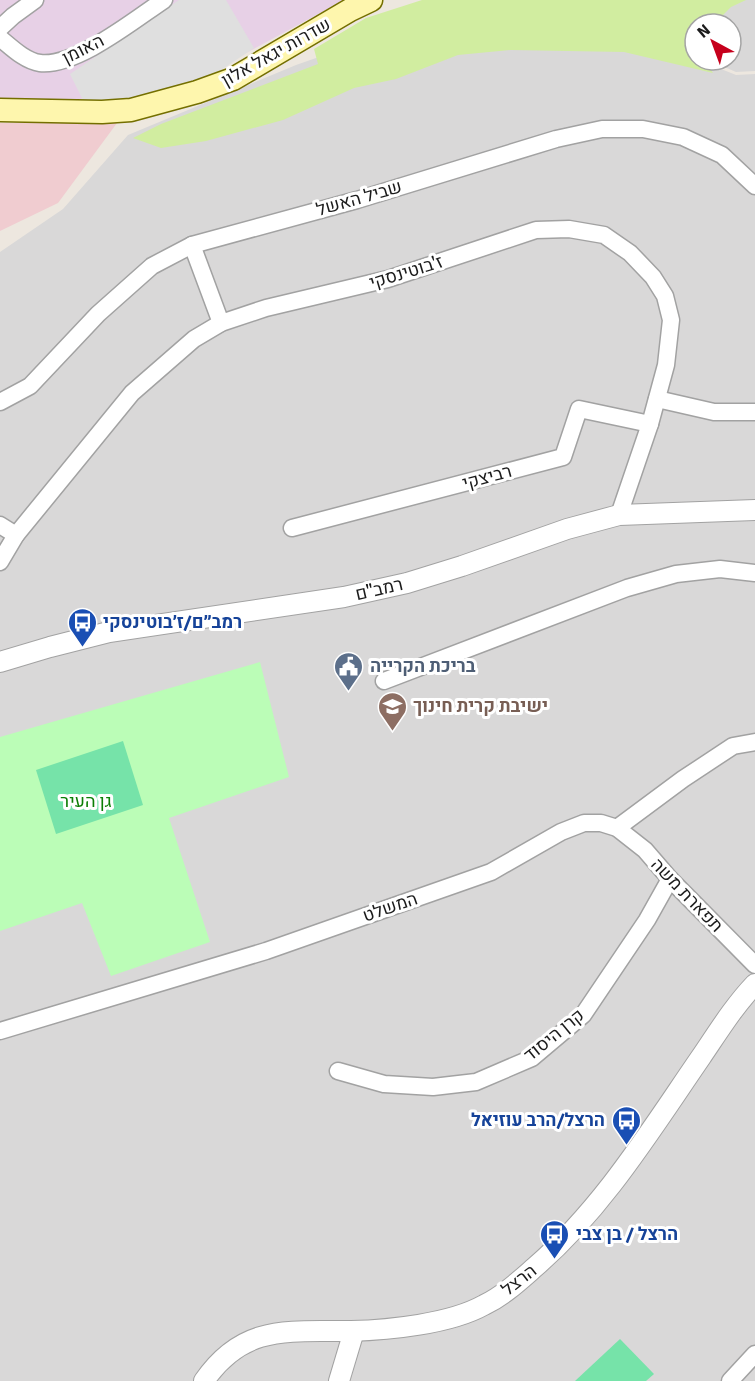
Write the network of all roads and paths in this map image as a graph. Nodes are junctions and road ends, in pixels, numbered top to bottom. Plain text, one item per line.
1 (35, 0) edge
2 (164, 0) edge
3 (371, 0) edge
4 (0, 28) edge
5 (0, 38) edge
6 (0, 110) edge
7 (755, 186) edge
8 (192, 245) junction
9 (221, 323) junction
10 (657, 399) junction
11 (0, 402) edge
12 (755, 412) edge
13 (650, 424) junction
14 (755, 510) edge
15 (620, 515) junction
16 (0, 525) edge
17 (292, 528) dead end
18 (16, 535) junction
19 (0, 562) edge
20 (755, 573) edge
21 (0, 662) edge
22 (384, 681) dead end
23 (755, 742) edge
24 (617, 828) junction
25 (670, 879) junction
26 (755, 964) edge
27 (755, 984) edge
28 (0, 1031) edge
29 (338, 1071) dead end
30 (354, 1331) junction
31 (751, 1366) edge
32 (204, 1381) edge
33 (339, 1381) edge
34 (729, 1381) edge

1 - 4 street
2 - 5 street, האומן
3 - 6 main road, שדרות יגאל אלון
7 - 8 street, שביל האשל
8 - 9 street
8 - 11 street, שביל האשל
9 - 10 street, ז'בוטינסקי
9 - 18 street, ז'בוטינסקי
10 - 12 street
10 - 13 street, ז'בוטינסקי
13 - 15 street, ז'בוטינסקי
13 - 17 street, רביצקי
14 - 15 street, רמב"ם
15 - 21 street, רמב"ם
16 - 18 street
18 - 19 street, ז'בוטינסקי
20 - 22 street
23 - 24 street
24 - 25 street, תפארת משה
24 - 28 street, המשלט
25 - 26 street, תפארת משה
25 - 29 street, קרן היסוד
27 - 30 street, הרצל
30 - 32 street, הרצל
30 - 33 street
31 - 34 street

